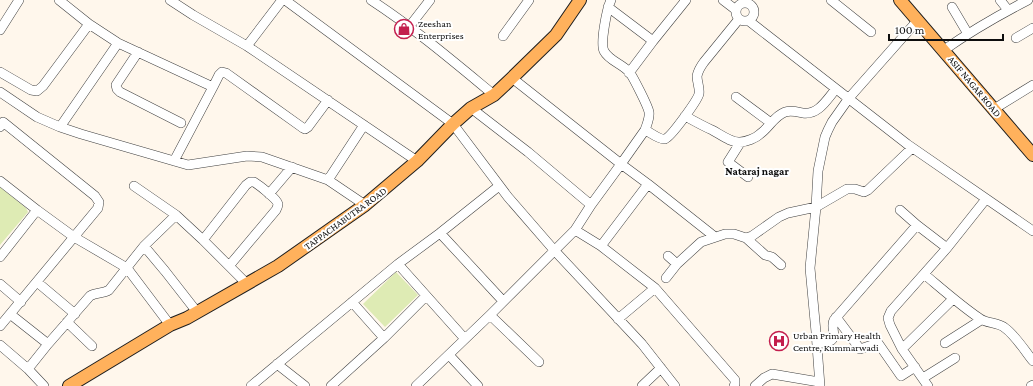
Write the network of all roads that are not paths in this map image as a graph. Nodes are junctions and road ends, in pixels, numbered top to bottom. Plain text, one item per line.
1 (20, 0) edge
2 (59, 0) edge
3 (170, 0) edge
4 (282, 0) edge
5 (286, 0) edge
6 (371, 0) edge
7 (430, 0) edge
8 (529, 0) edge
9 (580, 0) edge
10 (686, 0) edge
11 (723, 0) edge
12 (831, 0) edge
13 (900, 0) edge
14 (1000, 0) edge
15 (1028, 0) edge
16 (751, 2) edge
17 (610, 3) edge
18 (952, 7) dead end
19 (736, 10) junction
20 (1008, 10) junction
21 (739, 19) junction
22 (748, 20) junction
23 (918, 20) junction
24 (89, 24) junction
25 (409, 27) junction
26 (1033, 28) edge
27 (0, 30) edge
28 (871, 32) dead end
29 (968, 34) junction
30 (503, 36) dead end
31 (1016, 38) dead end
32 (653, 41) junction
33 (118, 43) junction
34 (248, 46) junction
35 (944, 50) junction
36 (138, 52) junction
37 (0, 72) edge
38 (630, 73) junction
39 (512, 78) junction
40 (1033, 85) edge
41 (213, 87) junction
42 (836, 89) junction
43 (0, 92) edge
44 (494, 95) junction
45 (736, 97) dead end
46 (849, 98) junction
47 (328, 100) junction
48 (471, 108) junction
49 (994, 109) junction
50 (685, 116) junction
51 (1, 123) edge
52 (181, 123) dead end
53 (771, 123) junction
54 (453, 124) junction
55 (364, 125) junction
56 (60, 127) junction
57 (645, 130) junction
58 (740, 142) junction
59 (912, 148) junction
60 (1033, 155) edge
61 (174, 161) junction
62 (417, 161) junction
63 (621, 164) junction
64 (292, 167) junction
65 (748, 177) dead end
66 (328, 180) junction
67 (0, 181) edge
68 (648, 184) junction
69 (134, 186) dead end
70 (499, 186) junction
71 (269, 194) junction
72 (986, 199) junction
73 (365, 205) junction
74 (591, 205) junction
75 (816, 207) junction
76 (37, 210) junction
77 (900, 210) dead end
78 (176, 215) junction
79 (917, 225) junction
80 (575, 230) junction
81 (1033, 231) edge
82 (440, 233) junction
83 (74, 237) junction
84 (715, 237) junction
85 (746, 238) junction
86 (203, 240) junction
87 (144, 246) junction
88 (601, 246) junction
89 (947, 248) junction
90 (554, 250) junction
91 (668, 256) dead end
92 (0, 257) edge
93 (398, 264) junction
94 (677, 264) junction
95 (781, 265) dead end
96 (229, 266) junction
97 (127, 268) junction
98 (924, 274) junction
99 (666, 278) dead end
100 (37, 282) junction
101 (0, 284) edge
102 (247, 284) junction
103 (655, 288) junction
104 (426, 296) junction
105 (953, 299) junction
106 (503, 301) junction
107 (21, 302) junction
108 (352, 302) junction
109 (197, 312) junction
110 (10, 314) junction
111 (75, 314) junction
112 (490, 315) junction
113 (836, 317) junction
114 (618, 319) junction
115 (981, 320) junction
116 (67, 322) junction
117 (170, 325) junction
118 (0, 326) edge
119 (384, 338) junction
120 (464, 339) junction
121 (48, 344) junction
122 (817, 344) junction
123 (945, 344) dead end
124 (0, 345) edge
125 (92, 346) dead end
126 (902, 349) junction
127 (448, 355) junction
128 (955, 358) dead end
129 (1033, 360) edge
130 (539, 362) dead end
131 (278, 364) junction
132 (915, 367) junction
133 (661, 368) junction
134 (28, 369) junction
135 (925, 382) edge
136 (75, 384) edge
137 (820, 384) edge
138 (44, 386) edge
139 (251, 386) edge
140 (305, 386) edge
141 (331, 386) edge
142 (416, 386) edge
143 (478, 386) edge
144 (642, 386) edge
145 (675, 386) edge
146 (734, 386) edge
147 (755, 386) edge

1 - 27 street
2 - 24 street
3 - 34 street
4 - 34 street
5 - 54 street
6 - 25 street
7 - 25 street
8 - 30 street
9 - 39 main road, TAPPACHABUTRA ROAD
10 - 32 street
11 - 19 street
12 - 28 street
13 - 23 main road, ASIF NAGAR ROAD
14 - 20 street
15 - 20 street
16 - 19 street
16 - 22 street
17 - 32 street
17 - 38 street
18 - 29 street
19 - 21 street
20 - 29 street
21 - 22 street
21 - 50 street
22 - 42 street
23 - 35 main road, ASIF NAGAR ROAD
23 - 46 street
24 - 33 street
24 - 37 street
25 - 44 street
26 - 31 street
29 - 35 street
32 - 38 street
33 - 36 street
33 - 56 street
34 - 47 street
35 - 49 main road, ASIF NAGAR ROAD
36 - 41 street
36 - 52 street
38 - 57 street
39 - 44 main road, TAPPACHABUTRA ROAD
39 - 63 street
40 - 49 street
41 - 47 street
41 - 61 street
42 - 46 street
42 - 53 street
43 - 56 street
44 - 48 main road, TAPPACHABUTRA ROAD
45 - 53 street
46 - 59 street
46 - 75 street
47 - 55 street
48 - 54 main road, TAPPACHABUTRA ROAD
48 - 74 street
49 - 60 main road, ASIF NAGAR ROAD
50 - 57 street
50 - 58 street
51 - 83 street
53 - 58 street
54 - 62 main road, TAPPACHABUTRA ROAD
54 - 70 street
55 - 62 street
55 - 66 street
56 - 61 street
57 - 63 street
58 - 65 street
59 - 72 street
59 - 75 street
61 - 64 street
62 - 73 main road, TAPPACHABUTRA ROAD
63 - 68 street
63 - 74 street
64 - 66 street
64 - 71 street
66 - 73 street
67 - 76 street
68 - 84 street
68 - 88 street
69 - 78 street
70 - 82 street
70 - 90 street
71 - 86 street
71 - 96 street
72 - 81 street
72 - 89 street
73 - 102 main road, TAPPACHABUTRA ROAD
74 - 80 street
75 - 85 street
75 - 122 street
76 - 83 street
76 - 92 street
77 - 79 street
78 - 86 street
78 - 87 street
79 - 89 street
79 - 113 street
80 - 88 street
80 - 90 street
82 - 93 street
82 - 106 street
83 - 97 street
83 - 100 street
84 - 85 street
84 - 94 street
85 - 95 street
86 - 96 street
87 - 97 street
87 - 109 street
88 - 103 street
89 - 98 street
90 - 106 street
90 - 114 street
91 - 94 street
93 - 104 street
93 - 108 street
94 - 99 street
96 - 102 street
97 - 111 street
97 - 117 street
98 - 105 street
98 - 126 street
100 - 107 street
100 - 111 street
101 - 107 street
102 - 109 main road, TAPPACHABUTRA ROAD
103 - 114 street
103 - 146 street
104 - 119 street
104 - 120 street
105 - 115 street
105 - 126 street
106 - 112 street
107 - 110 street
108 - 119 street
108 - 131 street
109 - 117 main road, TAPPACHABUTRA ROAD
110 - 118 street
110 - 121 street
111 - 116 street
112 - 120 street
112 - 130 street
113 - 122 street
113 - 132 street
114 - 133 street
115 - 123 street
115 - 129 street
116 - 121 street
116 - 125 street
117 - 136 main road, TAPPACHABUTRA ROAD
119 - 141 street
120 - 127 street
121 - 134 street
122 - 137 street
124 - 134 street
126 - 132 street
127 - 142 street
127 - 143 street
128 - 135 street
131 - 139 street
131 - 140 street
132 - 135 street
133 - 144 street
133 - 145 street
134 - 138 street
137 - 147 street

